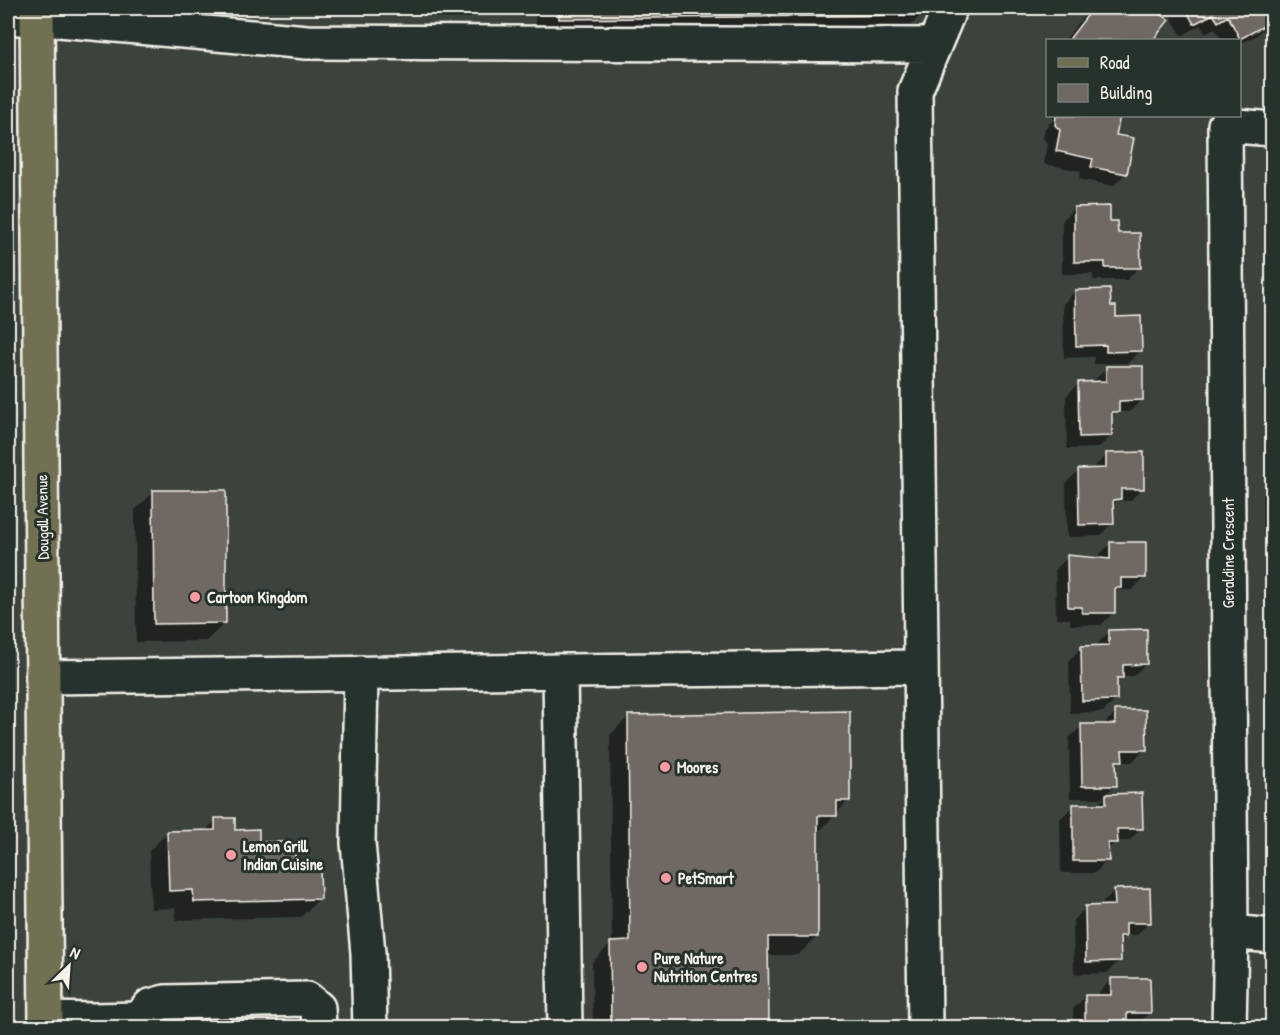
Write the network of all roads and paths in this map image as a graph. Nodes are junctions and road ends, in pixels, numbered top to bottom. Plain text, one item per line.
1 (950, 8) edge
2 (27, 14) edge
3 (163, 18) edge
4 (934, 45) junction
5 (1272, 129) edge
6 (921, 667) junction
7 (560, 671) junction
8 (361, 673) junction
9 (43, 677) junction
10 (1231, 932) junction
11 (1272, 936) edge
12 (46, 1023) edge
13 (139, 1023) edge
14 (319, 1028) edge
15 (370, 1028) edge
16 (565, 1028) edge
17 (925, 1028) edge
18 (1229, 1028) edge

1 - 4 street
2 - 3 street
2 - 9 main road, Dougall Avenue
3 - 4 street
4 - 6 street
5 - 10 street, Geraldine Crescent
6 - 7 street
6 - 17 street
7 - 8 street
7 - 16 street
8 - 9 street
8 - 15 street
9 - 12 main road, Dougall Avenue
10 - 11 street
10 - 18 street, Geraldine Crescent
12 - 13 street
13 - 14 street

